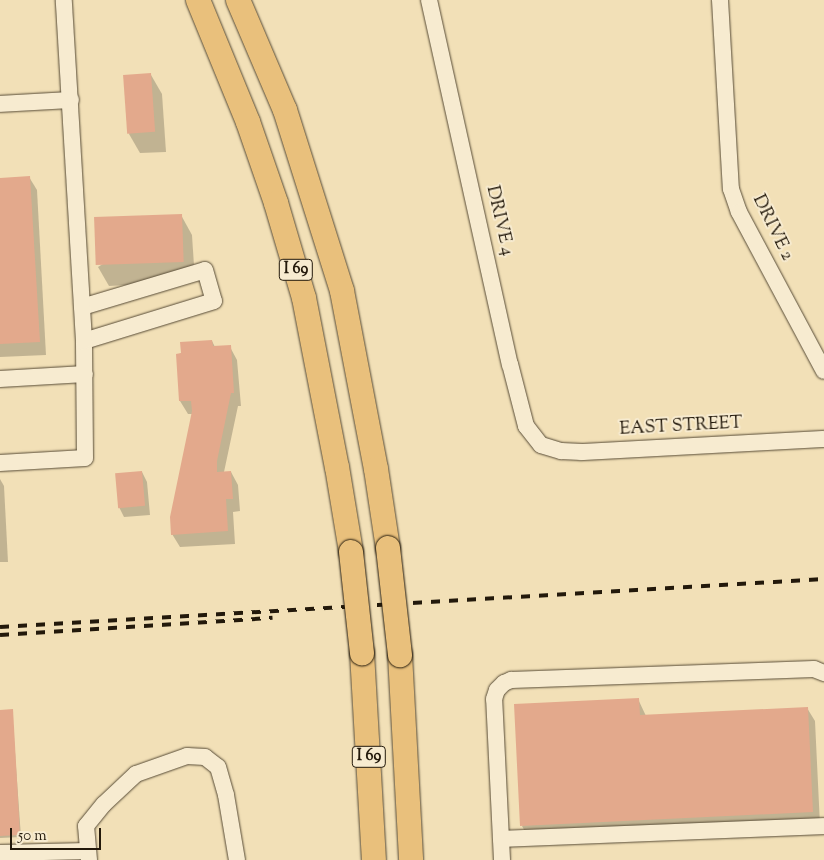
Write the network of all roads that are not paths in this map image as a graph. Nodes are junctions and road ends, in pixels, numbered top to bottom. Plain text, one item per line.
1 (64, 0) edge
2 (198, 0) edge
3 (238, 0) edge
4 (429, 0) edge
5 (720, 0) edge
6 (71, 100) junction
7 (0, 104) edge
8 (82, 307) junction
9 (84, 341) junction
10 (824, 371) edge
11 (85, 374) junction
12 (0, 379) edge
13 (824, 439) edge
14 (542, 445) joint
15 (0, 463) edge
16 (824, 673) edge
17 (824, 826) edge
18 (501, 839) junction
19 (0, 853) edge
20 (88, 855) edge
21 (237, 860) edge
22 (374, 860) edge
23 (411, 860) edge
24 (502, 860) edge

1 - 6 street
2 - 22 highway, I 69, bridge
3 - 23 highway, I 69, bridge
4 - 14 street, DRIVE 4
5 - 10 street, DRIVE 2
6 - 7 street
6 - 8 street
8 - 9 street
8 - 9 street
9 - 11 street
11 - 12 street
11 - 15 street
13 - 14 street, EAST STREET
16 - 18 street
17 - 18 street
18 - 24 street
19 - 20 street
20 - 21 street

